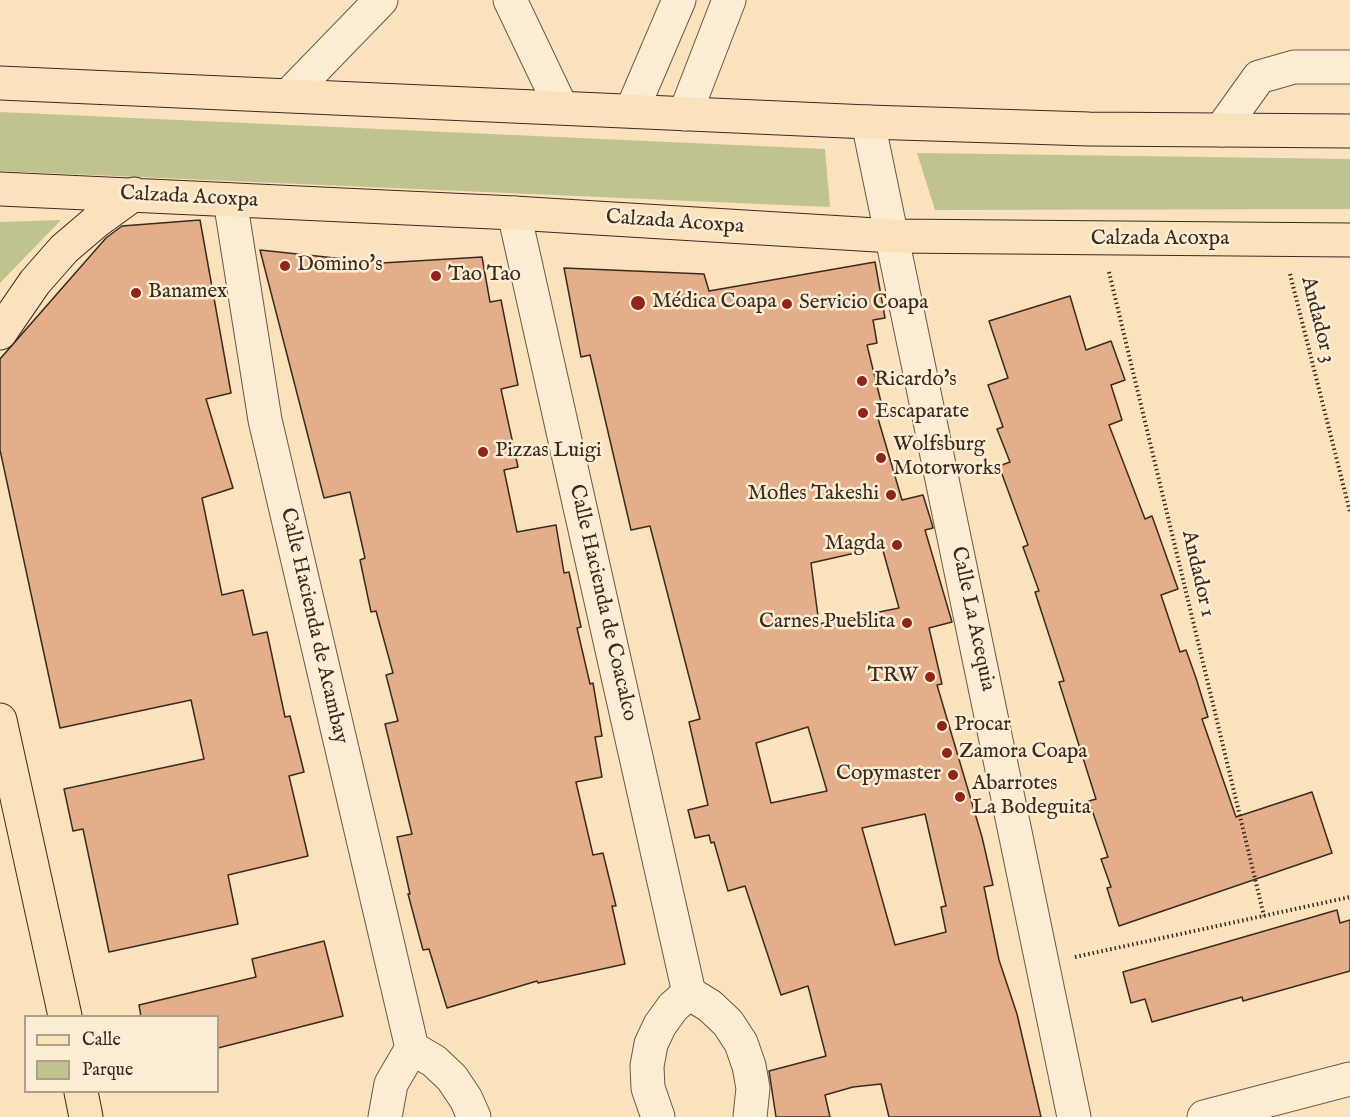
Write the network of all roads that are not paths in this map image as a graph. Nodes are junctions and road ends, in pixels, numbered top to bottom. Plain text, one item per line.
1 (381, 0) edge
2 (510, 0) edge
3 (679, 0) edge
4 (729, 0) edge
5 (1350, 67) edge
6 (0, 83) edge
7 (290, 94) junction
8 (561, 107) junction
9 (632, 110) junction
10 (685, 114) junction
11 (868, 122) junction
12 (1221, 130) junction
13 (1350, 130) edge
14 (0, 189) edge
15 (134, 194) junction
16 (230, 200) junction
17 (514, 213) junction
18 (893, 236) junction
19 (1350, 240) edge
20 (0, 333) edge
21 (0, 720) edge
22 (689, 993) junction
23 (65, 1015) edge
24 (412, 1048) junction
25 (1350, 1079) edge
26 (81, 1093) edge
27 (87, 1117) edge
28 (385, 1117) edge
29 (474, 1117) edge
30 (658, 1117) edge
31 (750, 1117) edge
32 (1074, 1117) edge
33 (1204, 1117) edge

1 - 7 street
2 - 8 street
3 - 9 street
4 - 10 street
5 - 12 street
6 - 7 main road
7 - 8 main road
8 - 9 main road
9 - 10 main road
10 - 11 main road
11 - 12 main road
11 - 18 street, Calle La Acequia
12 - 13 main road
14 - 15 main road, Calzada Acoxpa
15 - 16 main road, Calzada Acoxpa
15 - 20 main road
16 - 17 main road, Calzada Acoxpa
16 - 24 street, Calle Hacienda de Acambay
17 - 18 main road, Calzada Acoxpa
17 - 22 street, Calle Hacienda de Coacalco
18 - 19 main road, Calzada Acoxpa
18 - 32 street, Calle La Acequia
21 - 23 main road
22 - 30 street
22 - 31 street
24 - 28 street
24 - 29 street
25 - 33 street
26 - 27 main road

